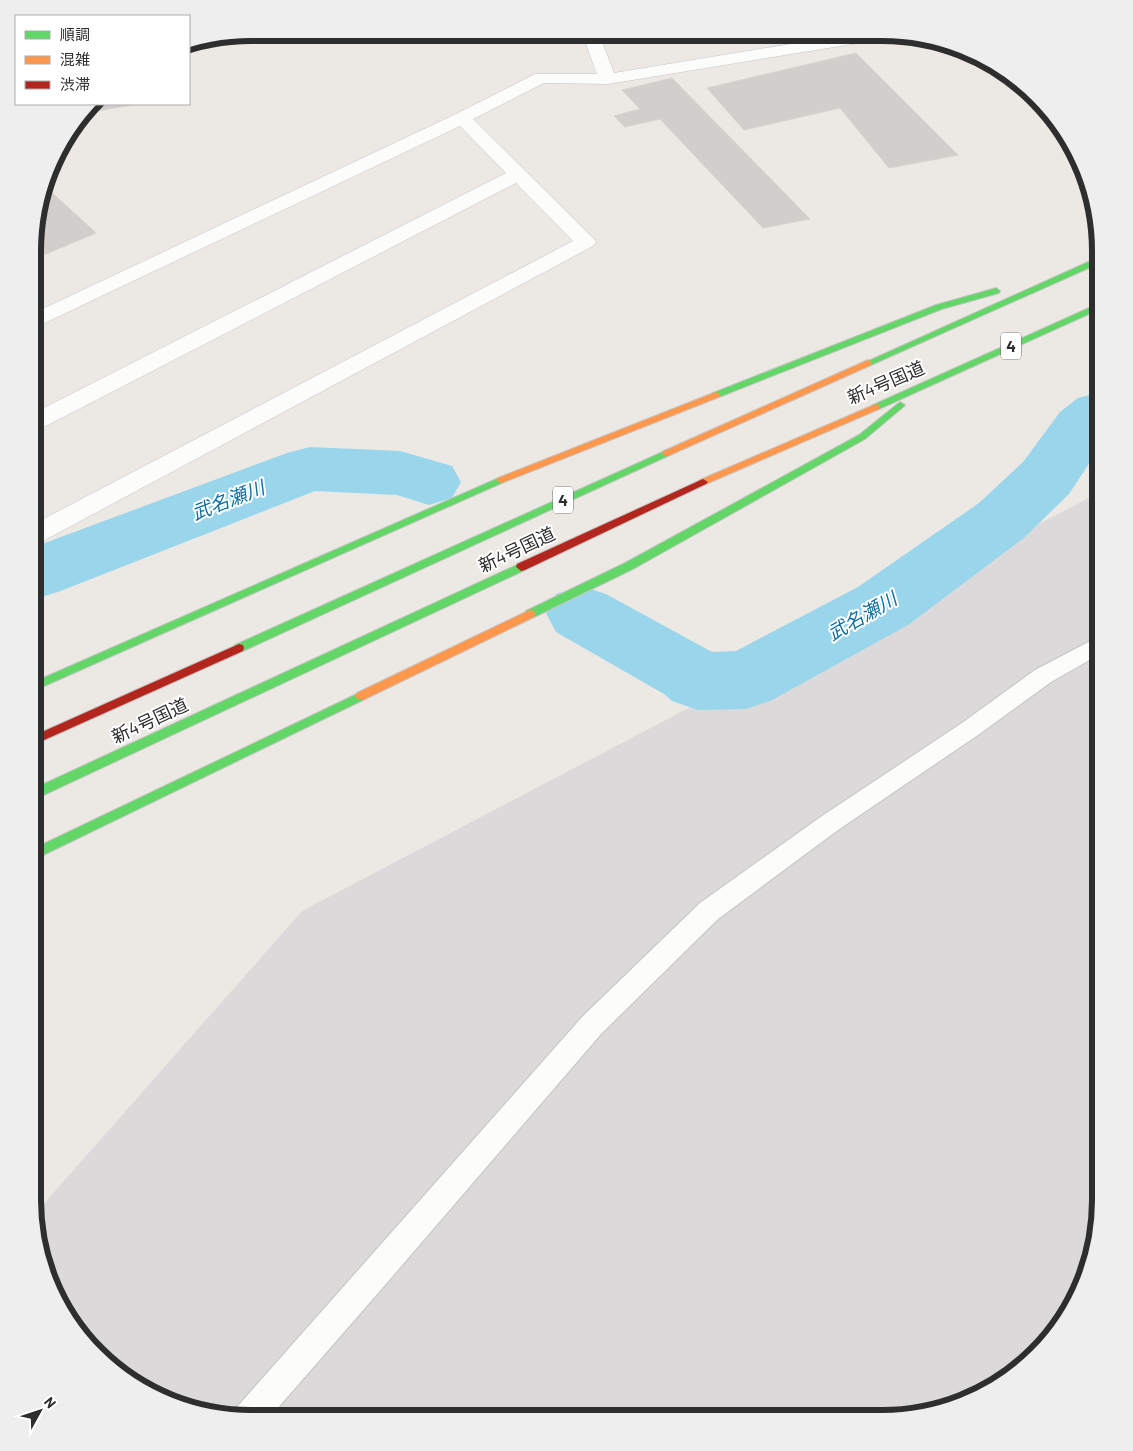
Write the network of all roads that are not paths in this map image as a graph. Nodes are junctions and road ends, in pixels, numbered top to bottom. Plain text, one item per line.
1 (593, 41) edge
2 (840, 41) edge
3 (608, 79) junction
4 (462, 118) junction
5 (518, 174) junction
6 (1092, 262) edge
7 (1092, 263) edge
8 (1092, 310) edge
9 (41, 318) edge
10 (922, 386) junction
11 (41, 419) edge
12 (41, 531) edge
13 (1092, 648) edge
14 (41, 684) edge
15 (41, 737) edge
16 (41, 791) edge
17 (41, 851) edge
18 (255, 1410) edge

1 - 3 street
2 - 3 street
3 - 4 street
4 - 5 street
4 - 9 street
5 - 11 street
5 - 12 street
6 - 14 highway
7 - 15 highway, 新4号国道 / 4
8 - 10 highway, 新4号国道 / 4
10 - 16 highway, 新4号国道 / 4
10 - 17 highway
13 - 18 lane

